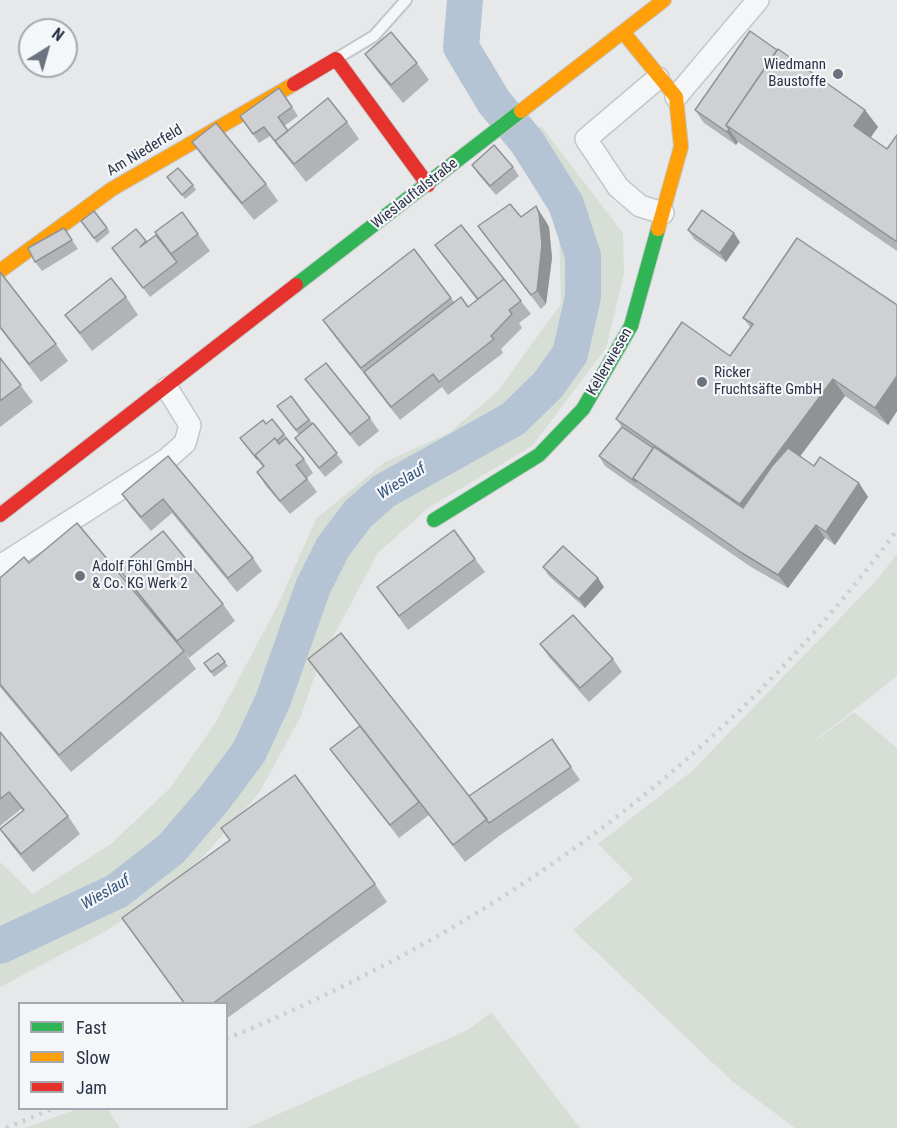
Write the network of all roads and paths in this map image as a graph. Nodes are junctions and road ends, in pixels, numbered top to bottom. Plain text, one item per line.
1 (406, 0) edge
2 (664, 0) edge
3 (758, 0) edge
4 (623, 32) junction
5 (336, 59) junction
6 (658, 78) junction
7 (676, 97) junction
8 (428, 185) junction
9 (663, 213) junction
10 (0, 271) edge
11 (166, 388) junction
12 (0, 515) edge
13 (434, 520) dead end
14 (0, 566) edge

1 - 5 lane
2 - 4 street, Wieslauftalstraße
3 - 7 street
4 - 6 street
4 - 8 street, Wieslauftalstraße
5 - 8 street
5 - 10 street, Am Niederfeld
6 - 7 street
6 - 9 street
7 - 9 street, Kellerwiesen
8 - 11 street, Wieslauftalstraße
9 - 13 street, Kellerwiesen
11 - 12 street, Wieslauftalstraße
11 - 14 street

